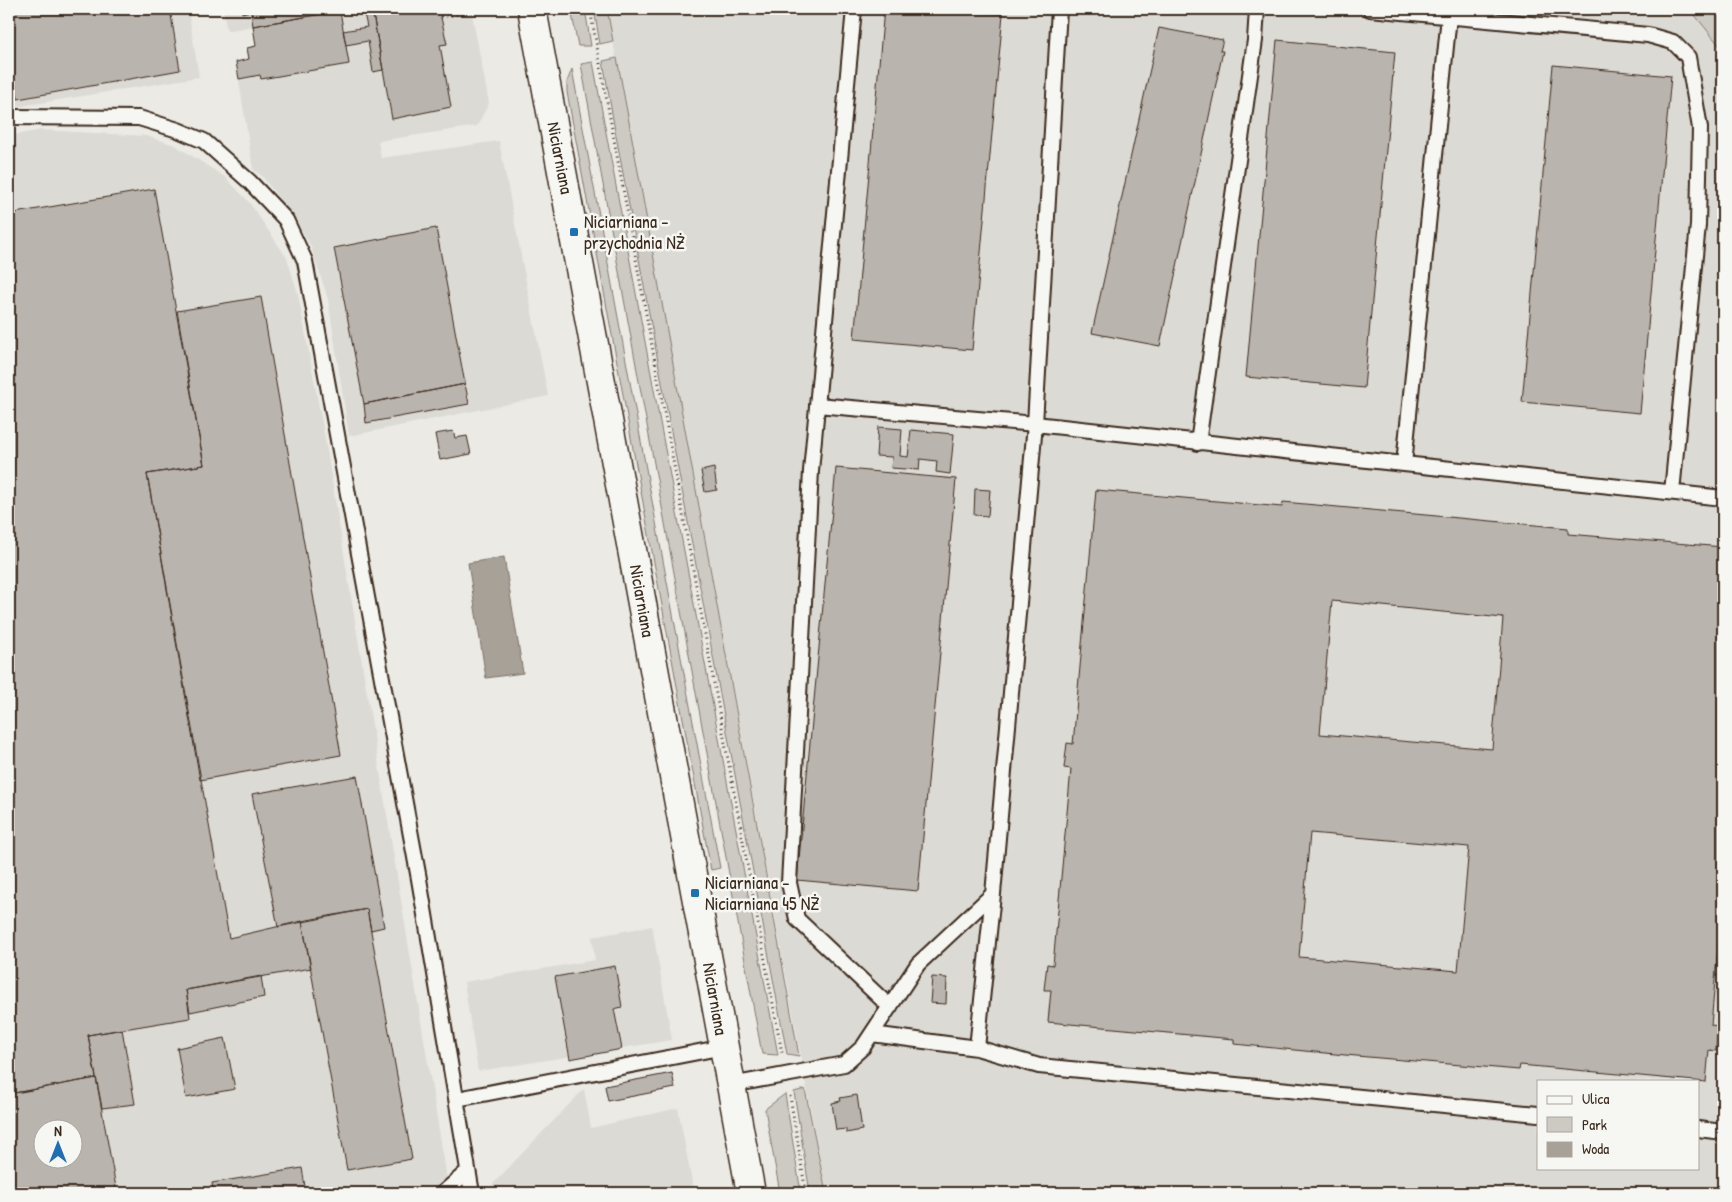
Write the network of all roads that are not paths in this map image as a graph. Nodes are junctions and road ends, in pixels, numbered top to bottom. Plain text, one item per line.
1 (532, 9) edge
2 (854, 9) edge
3 (1059, 9) edge
4 (1257, 9) edge
5 (1370, 9) edge
6 (1449, 16) junction
7 (9, 117) edge
8 (817, 405) junction
9 (1035, 424) junction
10 (1198, 443) junction
11 (1404, 464) junction
12 (1672, 492) junction
13 (1723, 498) edge
14 (994, 894) junction
15 (890, 1007) junction
16 (872, 1034) junction
17 (724, 1047) junction
18 (976, 1048) junction
19 (731, 1085) junction
20 (457, 1099) junction
21 (1537, 1114) edge
22 (1700, 1129) edge
23 (1723, 1132) edge
24 (468, 1171) junction
25 (442, 1193) edge
26 (472, 1193) edge
27 (751, 1193) edge

1 - 17 street, Niciarniana
2 - 8 lane
3 - 9 lane
4 - 10 lane
5 - 6 lane
6 - 11 lane
6 - 12 lane
7 - 20 lane
8 - 9 lane
8 - 15 lane
9 - 10 lane
9 - 14 lane
10 - 11 lane
11 - 12 lane
12 - 13 lane
14 - 15 lane
14 - 18 lane
15 - 16 lane
16 - 18 lane
16 - 19 lane
17 - 19 street, Niciarniana
17 - 20 lane
18 - 21 lane
19 - 27 street, Niciarniana
20 - 24 lane
22 - 23 lane
24 - 25 lane
24 - 26 lane

